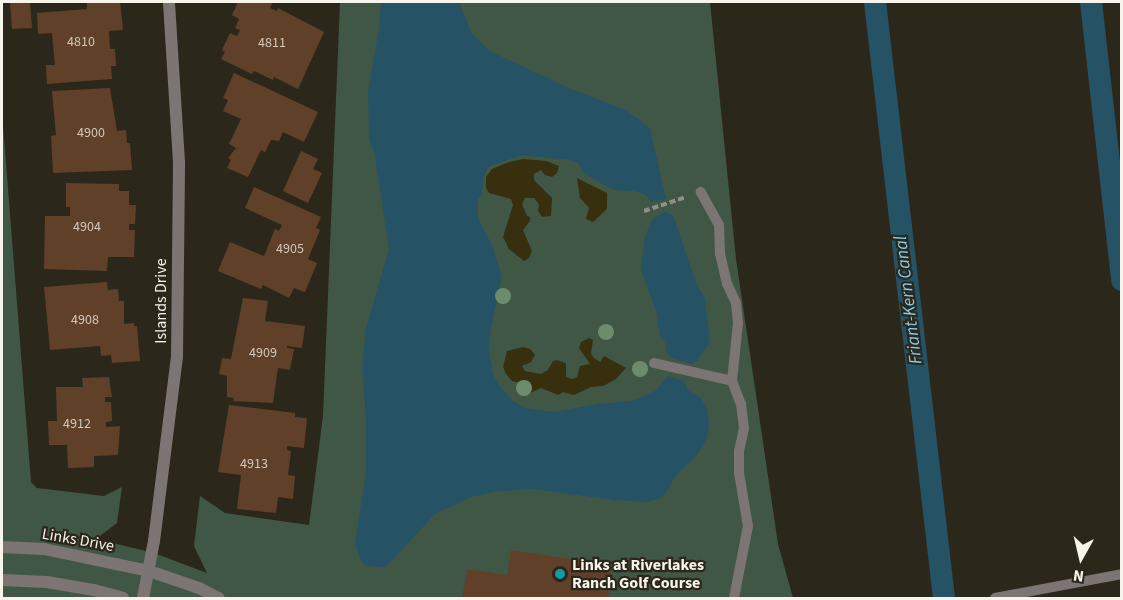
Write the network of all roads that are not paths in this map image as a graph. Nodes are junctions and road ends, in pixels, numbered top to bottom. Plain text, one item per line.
1 (169, 2) edge
2 (702, 192) road end
3 (654, 363) dead end
4 (732, 381) junction
5 (2, 547) edge
6 (149, 571) junction
7 (1122, 574) edge
8 (2, 580) edge
9 (123, 598) edge
10 (143, 598) edge
11 (219, 598) edge
12 (734, 598) edge
13 (995, 598) edge

1 - 6 street, Islands Drive
2 - 4 lane
3 - 4 lane
4 - 12 lane
5 - 6 street, Links Drive
6 - 10 street, Islands Drive
6 - 11 street, Links Drive
7 - 13 lane
8 - 9 street

